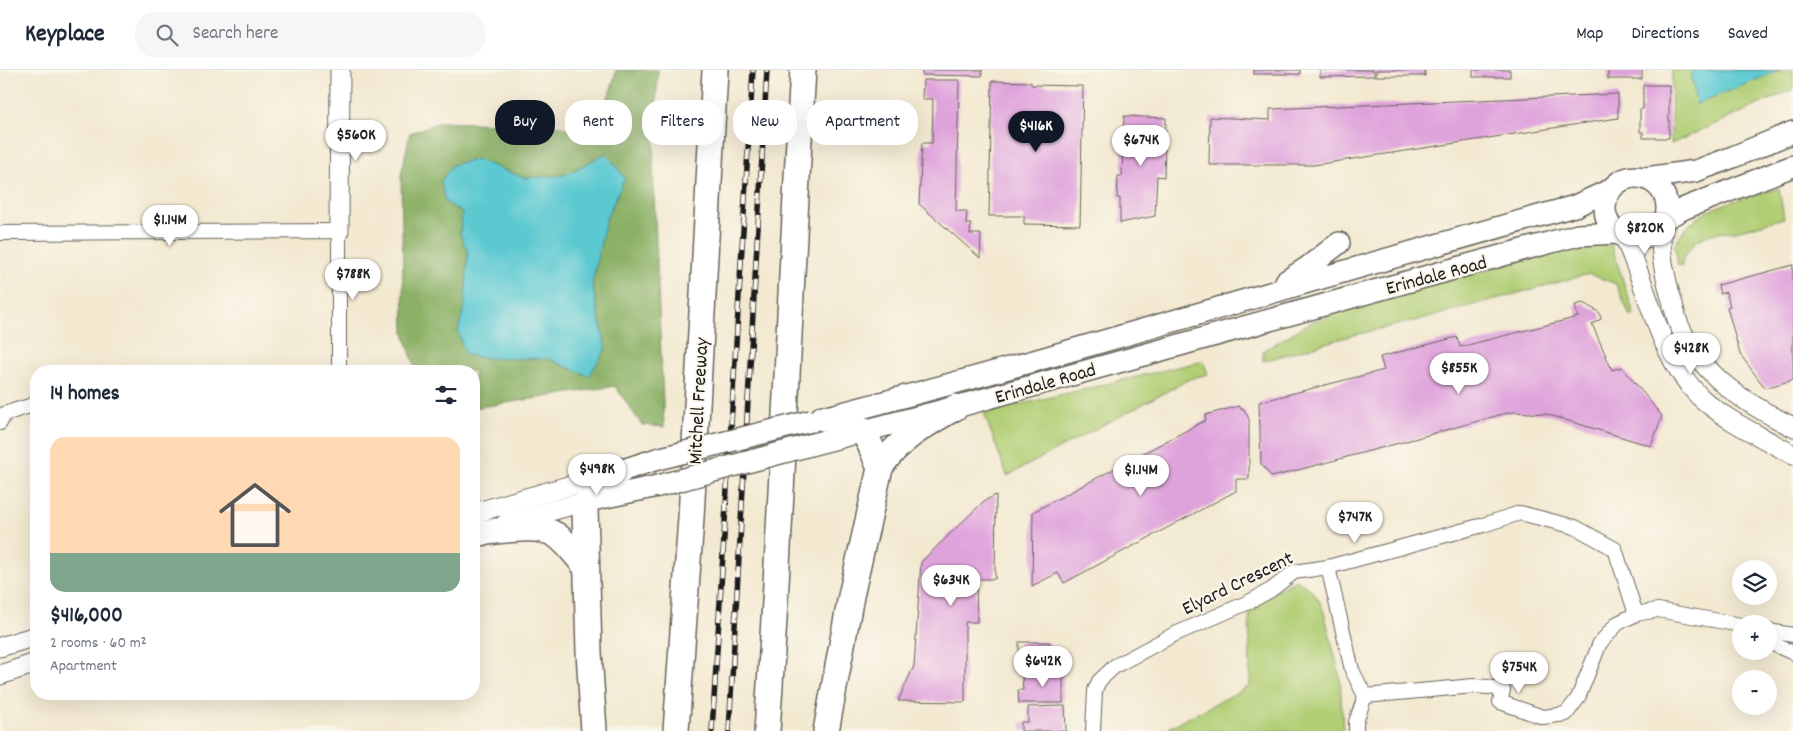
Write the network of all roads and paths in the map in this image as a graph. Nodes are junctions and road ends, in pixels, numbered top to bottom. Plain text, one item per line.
1 (340, 70) edge
2 (715, 70) edge
3 (802, 70) edge
4 (1793, 132) edge
5 (1793, 166) edge
6 (1646, 178) junction
7 (1610, 190) junction
8 (1664, 222) junction
9 (339, 231) junction
10 (0, 233) edge
11 (1620, 235) junction
12 (1339, 242) dead end
13 (1262, 295) junction
14 (339, 365) edge
15 (30, 406) edge
16 (956, 407) junction
17 (1, 416) edge
18 (817, 420) junction
19 (1793, 428) edge
20 (863, 432) junction
21 (1793, 455) edge
22 (880, 468) junction
23 (620, 471) junction
24 (587, 501) junction
25 (480, 511) edge
26 (480, 530) edge
27 (480, 532) edge
28 (586, 567) junction
29 (1328, 567) junction
30 (1636, 614) junction
31 (1732, 625) edge
32 (1777, 632) edge
33 (1793, 635) edge
34 (30, 638) edge
35 (1777, 646) edge
36 (0, 648) edge
37 (1793, 653) edge
38 (30, 665) edge
39 (0, 675) edge
40 (1365, 696) junction
41 (594, 731) edge
42 (676, 731) edge
43 (767, 731) edge
44 (826, 731) edge
45 (1094, 731) edge
46 (1356, 731) edge

1 - 9 main road
2 - 42 highway, Mitchell Freeway
3 - 43 highway
4 - 6 main road, Erindale Road
5 - 8 main road, Erindale Road
6 - 7 main road, Erindale Road
6 - 8 main road
7 - 11 main road
7 - 13 main road, Erindale Road
8 - 11 main road, Erindale Road
8 - 19 main road
9 - 10 street
9 - 14 street
11 - 16 main road, Erindale Road
11 - 21 main road
12 - 13 main road
13 - 18 main road, Erindale Road
15 - 17 street
16 - 20 main road, Erindale Road
16 - 22 highway
18 - 20 highway
18 - 23 main road, Erindale Road, bridge
20 - 22 highway
20 - 24 main road, Erindale Road, bridge
22 - 44 highway
23 - 24 highway
23 - 25 main road, Erindale Road
24 - 26 main road, Erindale Road
24 - 28 highway
27 - 28 highway
28 - 41 highway
29 - 30 street, Elyard Crescent
29 - 40 street
29 - 45 street, Elyard Crescent
30 - 31 street
30 - 40 street
32 - 33 street
34 - 36 main road
35 - 37 street
38 - 39 main road
40 - 46 street

